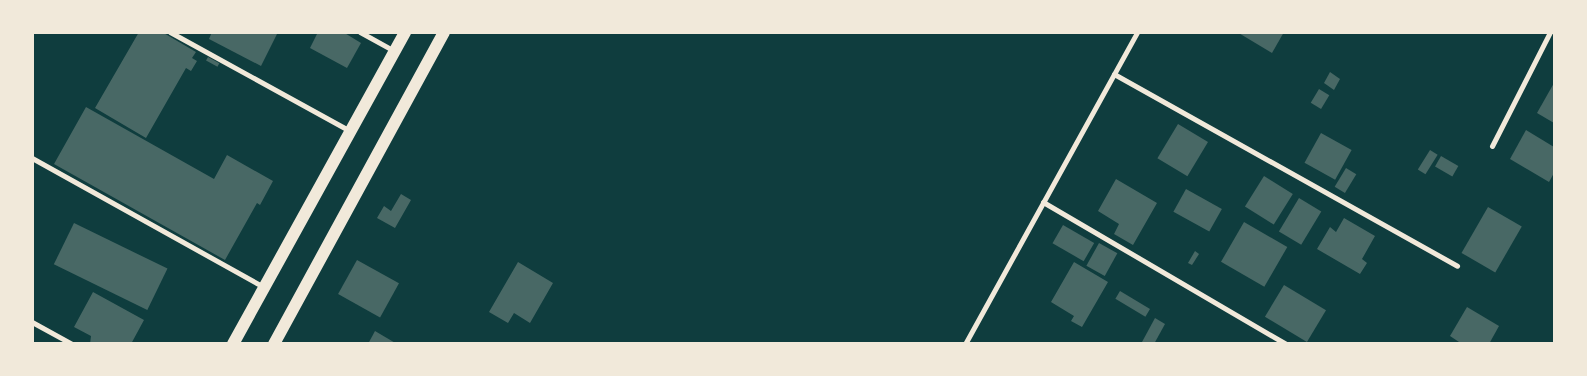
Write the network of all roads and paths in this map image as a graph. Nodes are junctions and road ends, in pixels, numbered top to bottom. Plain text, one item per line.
1 (170, 32) edge
2 (360, 32) edge
3 (405, 32) edge
4 (444, 32) edge
5 (1136, 32) edge
6 (1550, 32) edge
7 (394, 51) junction
8 (1114, 74) junction
9 (350, 131) junction
10 (1492, 146) dead end
11 (32, 158) edge
12 (1043, 202) junction
13 (1457, 266) dead end
14 (264, 287) junction
15 (32, 322) edge
16 (72, 344) edge
17 (233, 344) edge
18 (274, 344) edge
19 (965, 344) edge
20 (1286, 344) edge

1 - 9 street
2 - 7 street
3 - 7 main road
4 - 18 main road
5 - 8 street
6 - 10 street
7 - 9 main road
8 - 12 street
8 - 13 street
9 - 14 main road
11 - 14 street
12 - 19 street
12 - 20 street
14 - 17 main road
15 - 16 street

